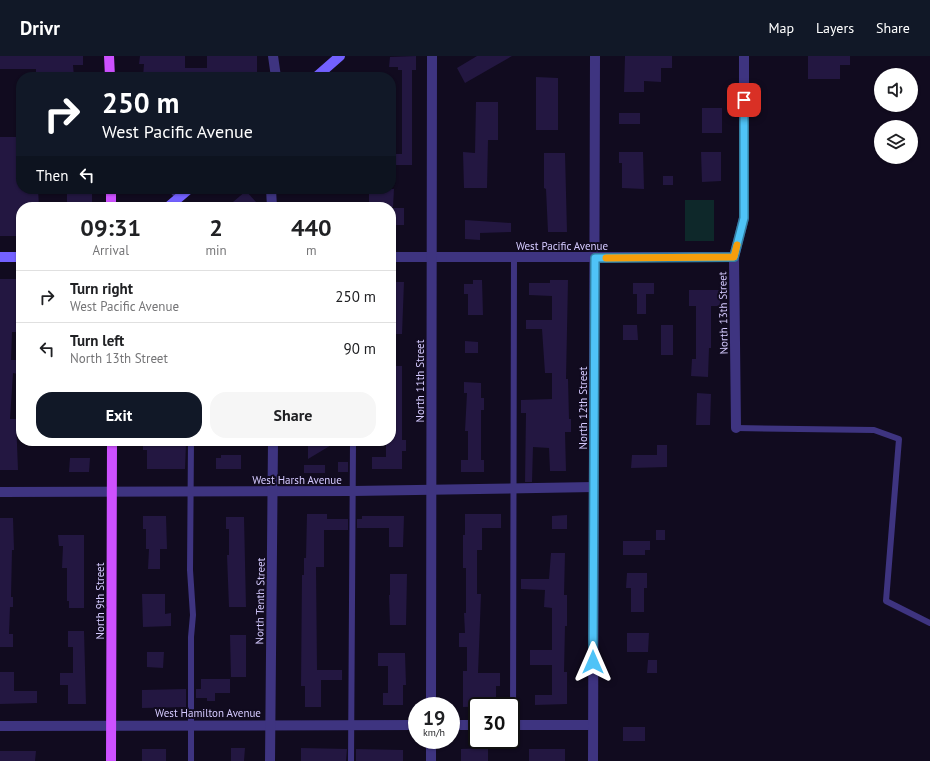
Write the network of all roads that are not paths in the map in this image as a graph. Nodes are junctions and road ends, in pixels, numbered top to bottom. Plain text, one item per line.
1 (109, 56) edge
2 (273, 56) edge
3 (340, 56) edge
4 (432, 56) edge
5 (595, 56) edge
6 (744, 56) edge
7 (110, 72) edge
8 (275, 72) edge
9 (322, 72) edge
10 (175, 194) edge
11 (183, 194) edge
12 (179, 198) junction
13 (174, 202) edge
14 (0, 257) edge
15 (16, 257) edge
16 (396, 257) edge
17 (432, 257) junction
18 (734, 257) junction
19 (514, 258) junction
20 (595, 258) junction
21 (736, 428) joint
22 (112, 446) edge
23 (191, 446) edge
24 (273, 446) edge
25 (353, 446) edge
26 (594, 487) junction
27 (513, 489) junction
28 (432, 490) junction
29 (353, 491) junction
30 (0, 492) edge
31 (112, 492) junction
32 (191, 492) junction
33 (273, 492) junction
34 (930, 623) edge
35 (431, 697) edge
36 (512, 697) edge
37 (192, 725) junction
38 (270, 725) junction
39 (352, 725) junction
40 (408, 725) edge
41 (520, 725) edge
42 (593, 725) junction
43 (0, 726) edge
44 (111, 726) junction
45 (431, 749) edge
46 (111, 761) edge
47 (191, 761) edge
48 (270, 761) edge
49 (351, 761) edge
50 (431, 761) edge
51 (593, 761) edge

1 - 7 main road
2 - 8 street
3 - 9 main road
4 - 17 street, North 11th Street
5 - 20 street, North 12th Street
6 - 18 street, North 13th Street
10 - 12 lane
11 - 12 main road
12 - 13 main road
14 - 15 main road
16 - 17 street, West Pacific Avenue
17 - 19 street, West Pacific Avenue
17 - 28 street, North 11th Street
18 - 20 street, West Pacific Avenue
18 - 21 street, North 13th Street
19 - 20 street, West Pacific Avenue
19 - 27 lane
20 - 26 street, North 12th Street
21 - 34 lane
22 - 31 main road, North 9th Street
23 - 32 lane
24 - 33 street, North Tenth Street
25 - 29 lane
26 - 27 street, West Harsh Avenue
26 - 42 street, North 12th Street
27 - 28 street, West Harsh Avenue
27 - 36 lane
28 - 29 street, West Harsh Avenue
28 - 35 street, North 11th Street
29 - 33 street, West Harsh Avenue
29 - 39 lane
30 - 31 street, West Harsh Avenue
31 - 32 street, West Harsh Avenue
31 - 44 main road, North 9th Street
32 - 33 street, West Harsh Avenue
32 - 37 lane
33 - 38 street, North Tenth Street
37 - 38 street, West Hamilton Avenue
37 - 44 street, West Hamilton Avenue
37 - 47 lane
38 - 39 street, West Hamilton Avenue
38 - 48 street, North Tenth Street
39 - 40 street, West Hamilton Avenue
39 - 49 lane
41 - 42 street
42 - 51 street, North 12th Street
43 - 44 street, West Hamilton Avenue
44 - 46 main road, North 9th Street
45 - 50 street

